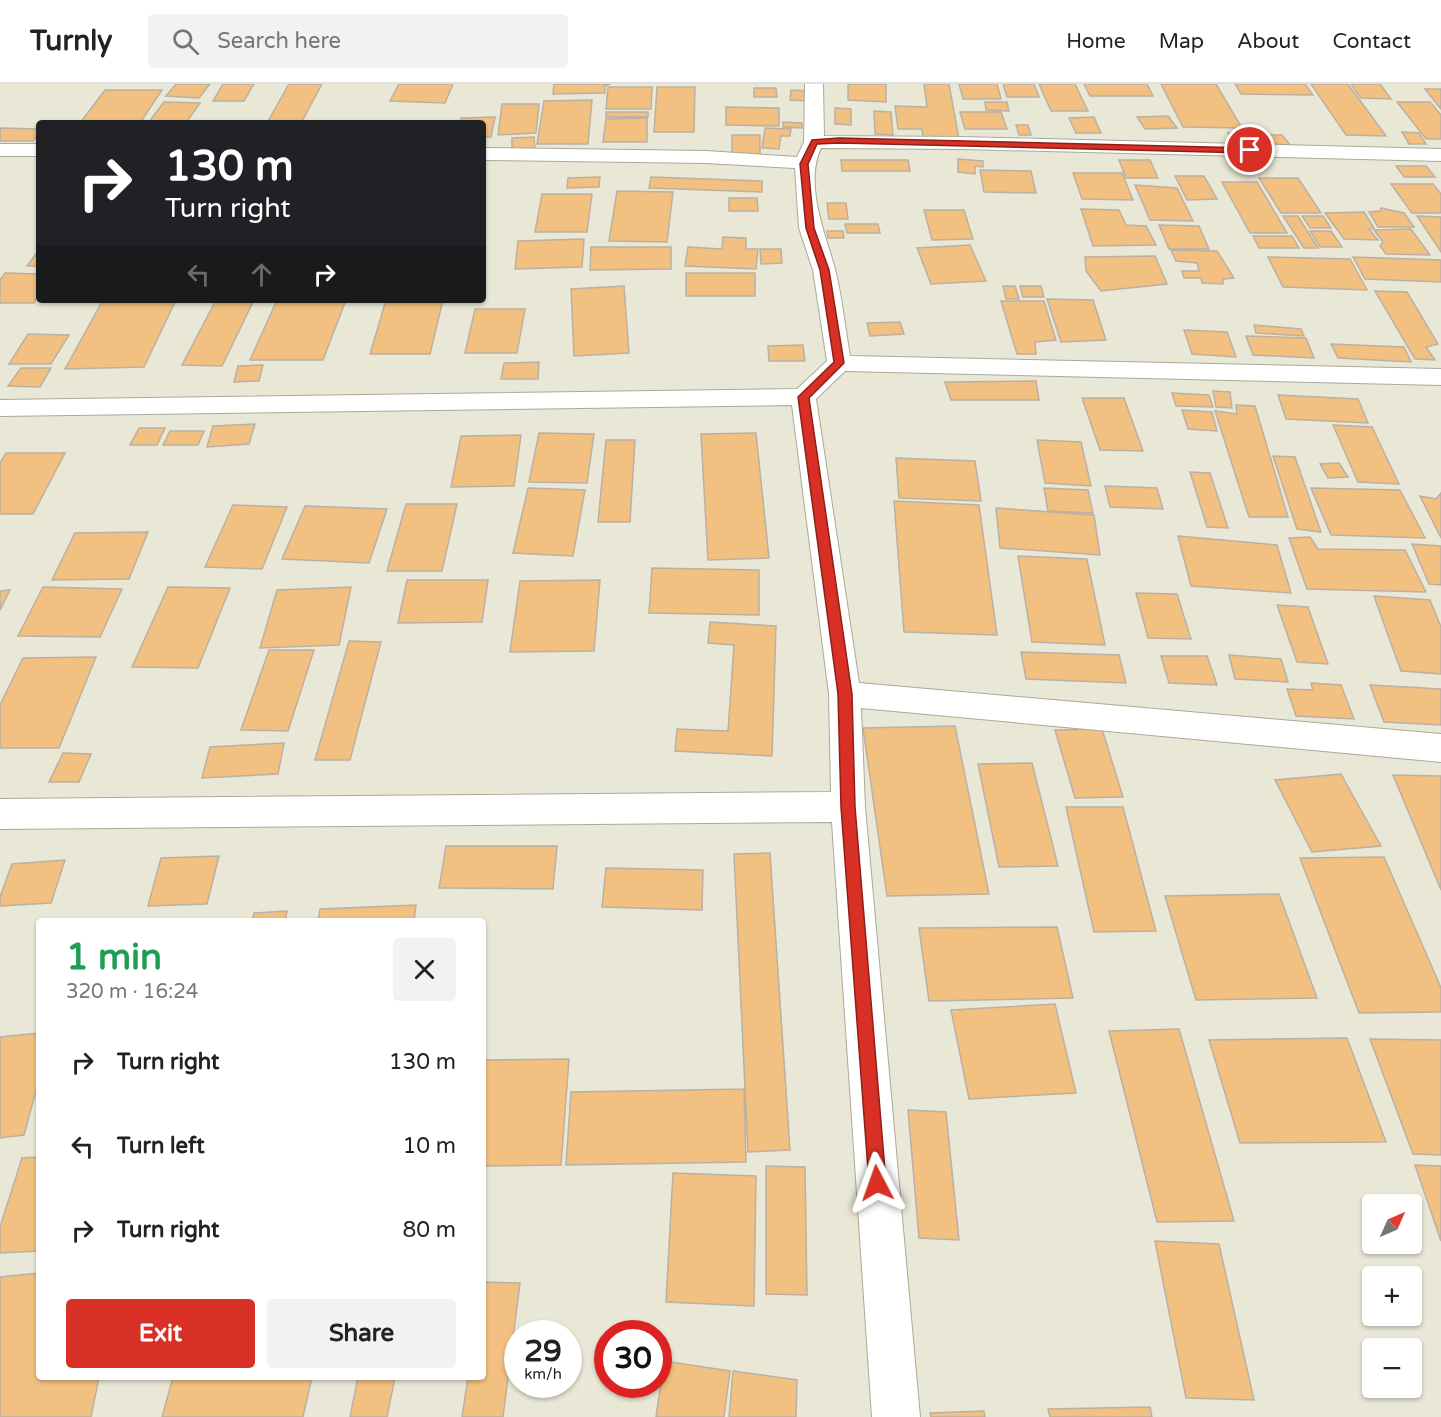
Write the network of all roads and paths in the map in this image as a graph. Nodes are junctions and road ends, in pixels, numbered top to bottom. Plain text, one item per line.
1 (814, 84) edge
2 (814, 142) junction
3 (0, 150) edge
4 (36, 150) edge
5 (486, 154) edge
6 (1441, 155) edge
7 (804, 164) junction
8 (839, 363) junction
9 (1441, 377) edge
10 (803, 397) junction
11 (0, 408) edge
12 (845, 694) junction
13 (1441, 748) edge
14 (848, 807) junction
15 (0, 814) edge
16 (896, 1417) edge

1 - 2 street
2 - 6 street
2 - 7 street
3 - 4 street
5 - 7 street
7 - 8 street
8 - 9 street
8 - 10 street
10 - 11 street
10 - 12 street
12 - 13 street
12 - 14 street
14 - 15 street
14 - 16 street

